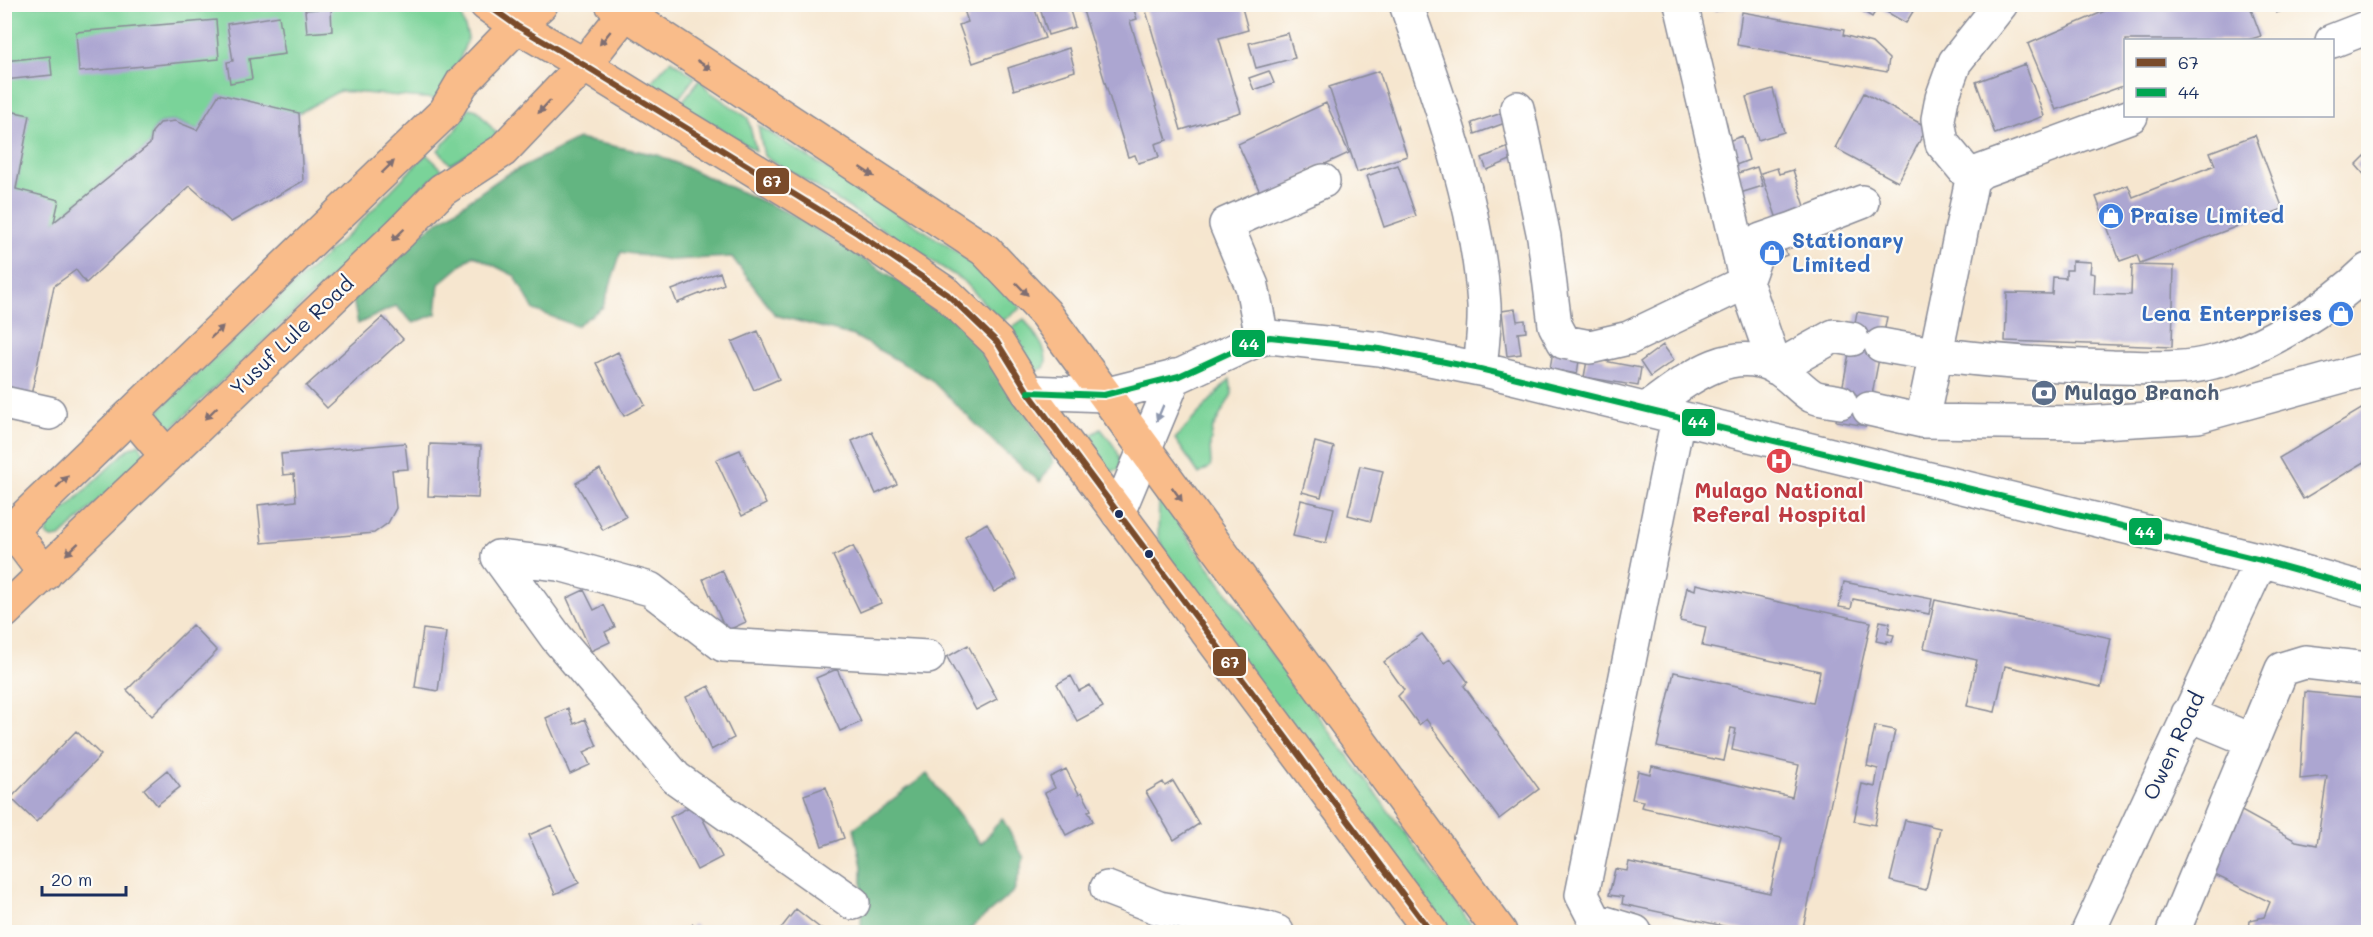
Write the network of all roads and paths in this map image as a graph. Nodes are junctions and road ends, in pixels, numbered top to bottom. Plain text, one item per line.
1 (486, 4) edge
2 (541, 4) edge
3 (1406, 4) edge
4 (1682, 4) edge
5 (2001, 4) edge
6 (630, 7) edge
7 (517, 26) junction
8 (2368, 27) edge
9 (2334, 40) edge
10 (584, 64) junction
11 (1517, 108) dead end
12 (2128, 117) edge
13 (1972, 179) junction
14 (1323, 181) dead end
15 (1862, 202) dead end
16 (2368, 270) edge
17 (1746, 282) junction
18 (1262, 338) junction
19 (1936, 355) junction
20 (1776, 368) junction
21 (1480, 369) junction
22 (2368, 369) edge
23 (1176, 376) junction
24 (1028, 392) junction
25 (1104, 395) junction
26 (4, 403) edge
27 (1645, 410) junction
28 (50, 413) dead end
29 (132, 415) junction
30 (1678, 418) junction
31 (1922, 421) junction
32 (1145, 450) junction
33 (166, 456) junction
34 (1118, 513) junction
35 (8, 533) edge
36 (2261, 560) junction
37 (45, 574) junction
38 (2368, 590) edge
39 (4, 612) edge
40 (928, 657) dead end
41 (2368, 669) edge
42 (2188, 714) junction
43 (2253, 741) junction
44 (1107, 888) dead end
45 (853, 903) dead end
46 (1277, 933) edge
47 (1431, 933) edge
48 (1500, 933) edge
49 (1635, 933) edge
50 (2088, 933) edge
51 (2174, 933) edge

1 - 7 main road
2 - 7 main road
3 - 21 street
4 - 17 street
5 - 13 street
6 -> 10 main road, Yusuf Lule Road
6 -> 25 main road
7 - 10 main road
29 -> 7 main road
8 - 9 street
10 - 24 main road
10 -> 33 main road, Yusuf Lule Road
11 - 17 street
12 - 13 street
13 - 19 street
14 - 18 street
15 - 17 street
16 - 19 street
17 - 20 street
18 - 21 street
18 - 23 street
19 - 20 street
19 - 31 street
20 - 27 street
20 - 31 street
21 - 27 street
22 - 31 street
23 - 25 street
23 -> 32 street
24 - 25 street
24 - 34 main road
25 - 32 main road
26 - 28 street
27 - 30 street
29 - 33 main road
35 -> 29 main road
30 - 36 street
30 - 49 street
32 - 34 street
32 -> 48 main road
33 -> 37 main road, Yusuf Lule Road
34 - 47 main road
35 - 37 main road
36 - 38 street
36 - 42 street, Owen Road
37 - 39 main road, Yusuf Lule Road
40 - 45 street
41 - 43 street
42 - 43 street
42 - 50 street, Owen Road
43 - 51 street
44 - 46 street

